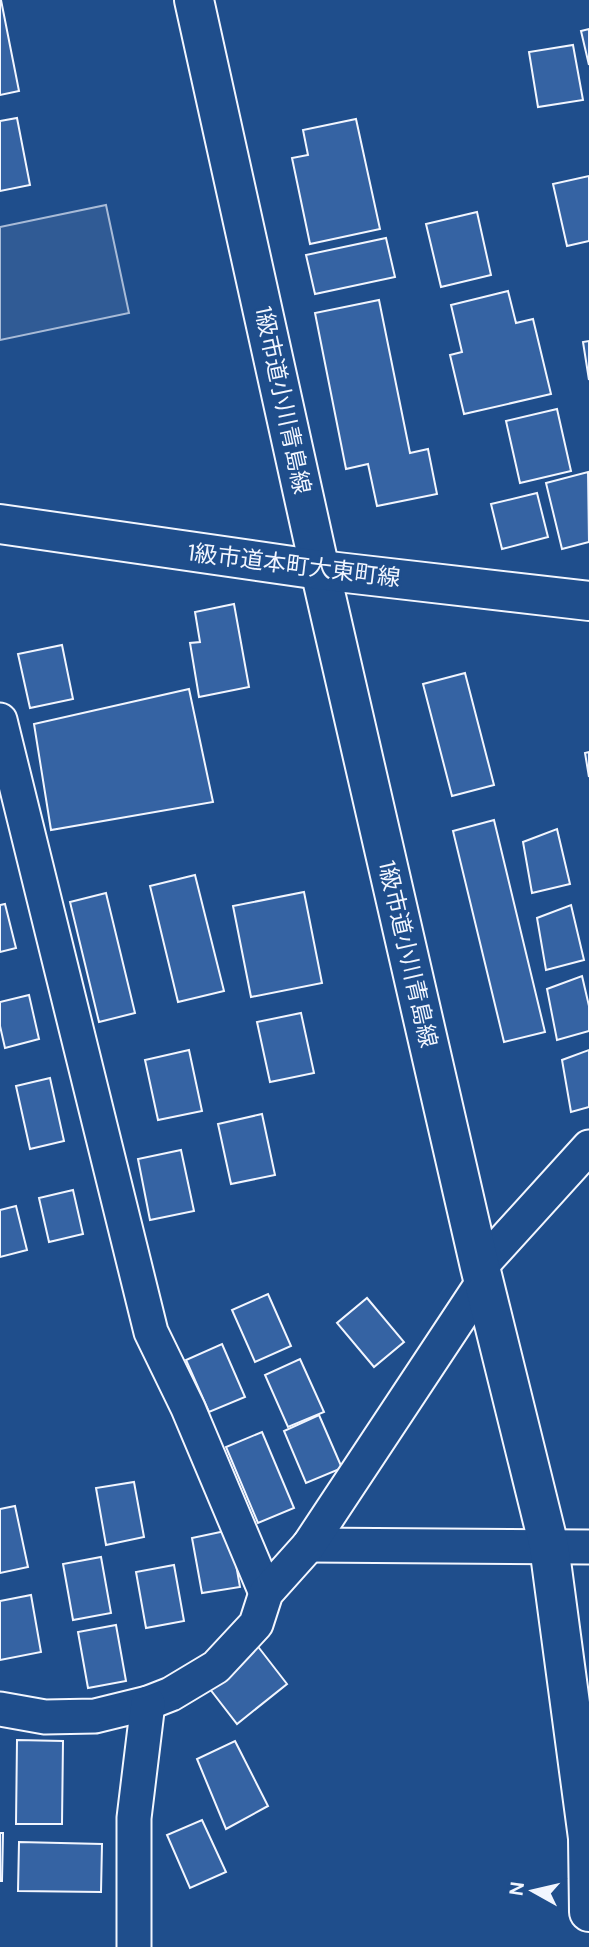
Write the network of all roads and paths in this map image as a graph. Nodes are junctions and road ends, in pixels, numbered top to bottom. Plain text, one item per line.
1 (194, 0) edge
2 (0, 524) edge
3 (320, 569) junction
4 (589, 601) edge
5 (0, 720) edge
6 (589, 1147) edge
7 (481, 1275) junction
8 (309, 1545) junction
9 (549, 1546) junction
10 (589, 1547) edge
11 (266, 1593) junction
12 (148, 1703) junction
13 (0, 1710) edge
14 (589, 1912) edge
15 (134, 1947) edge

1 - 3 street, 1級市道小川青島線
2 - 3 street, 1級市道本町大東町線
3 - 4 street, 1級市道本町大東町線
3 - 7 street, 1級市道小川青島線
5 - 11 street
6 - 7 street
7 - 8 street
7 - 9 street, 1級市道小川青島線
8 - 9 street
8 - 11 street
9 - 10 street
9 - 14 street, 1級市道小川青島線
11 - 12 street
12 - 13 street
12 - 15 street

